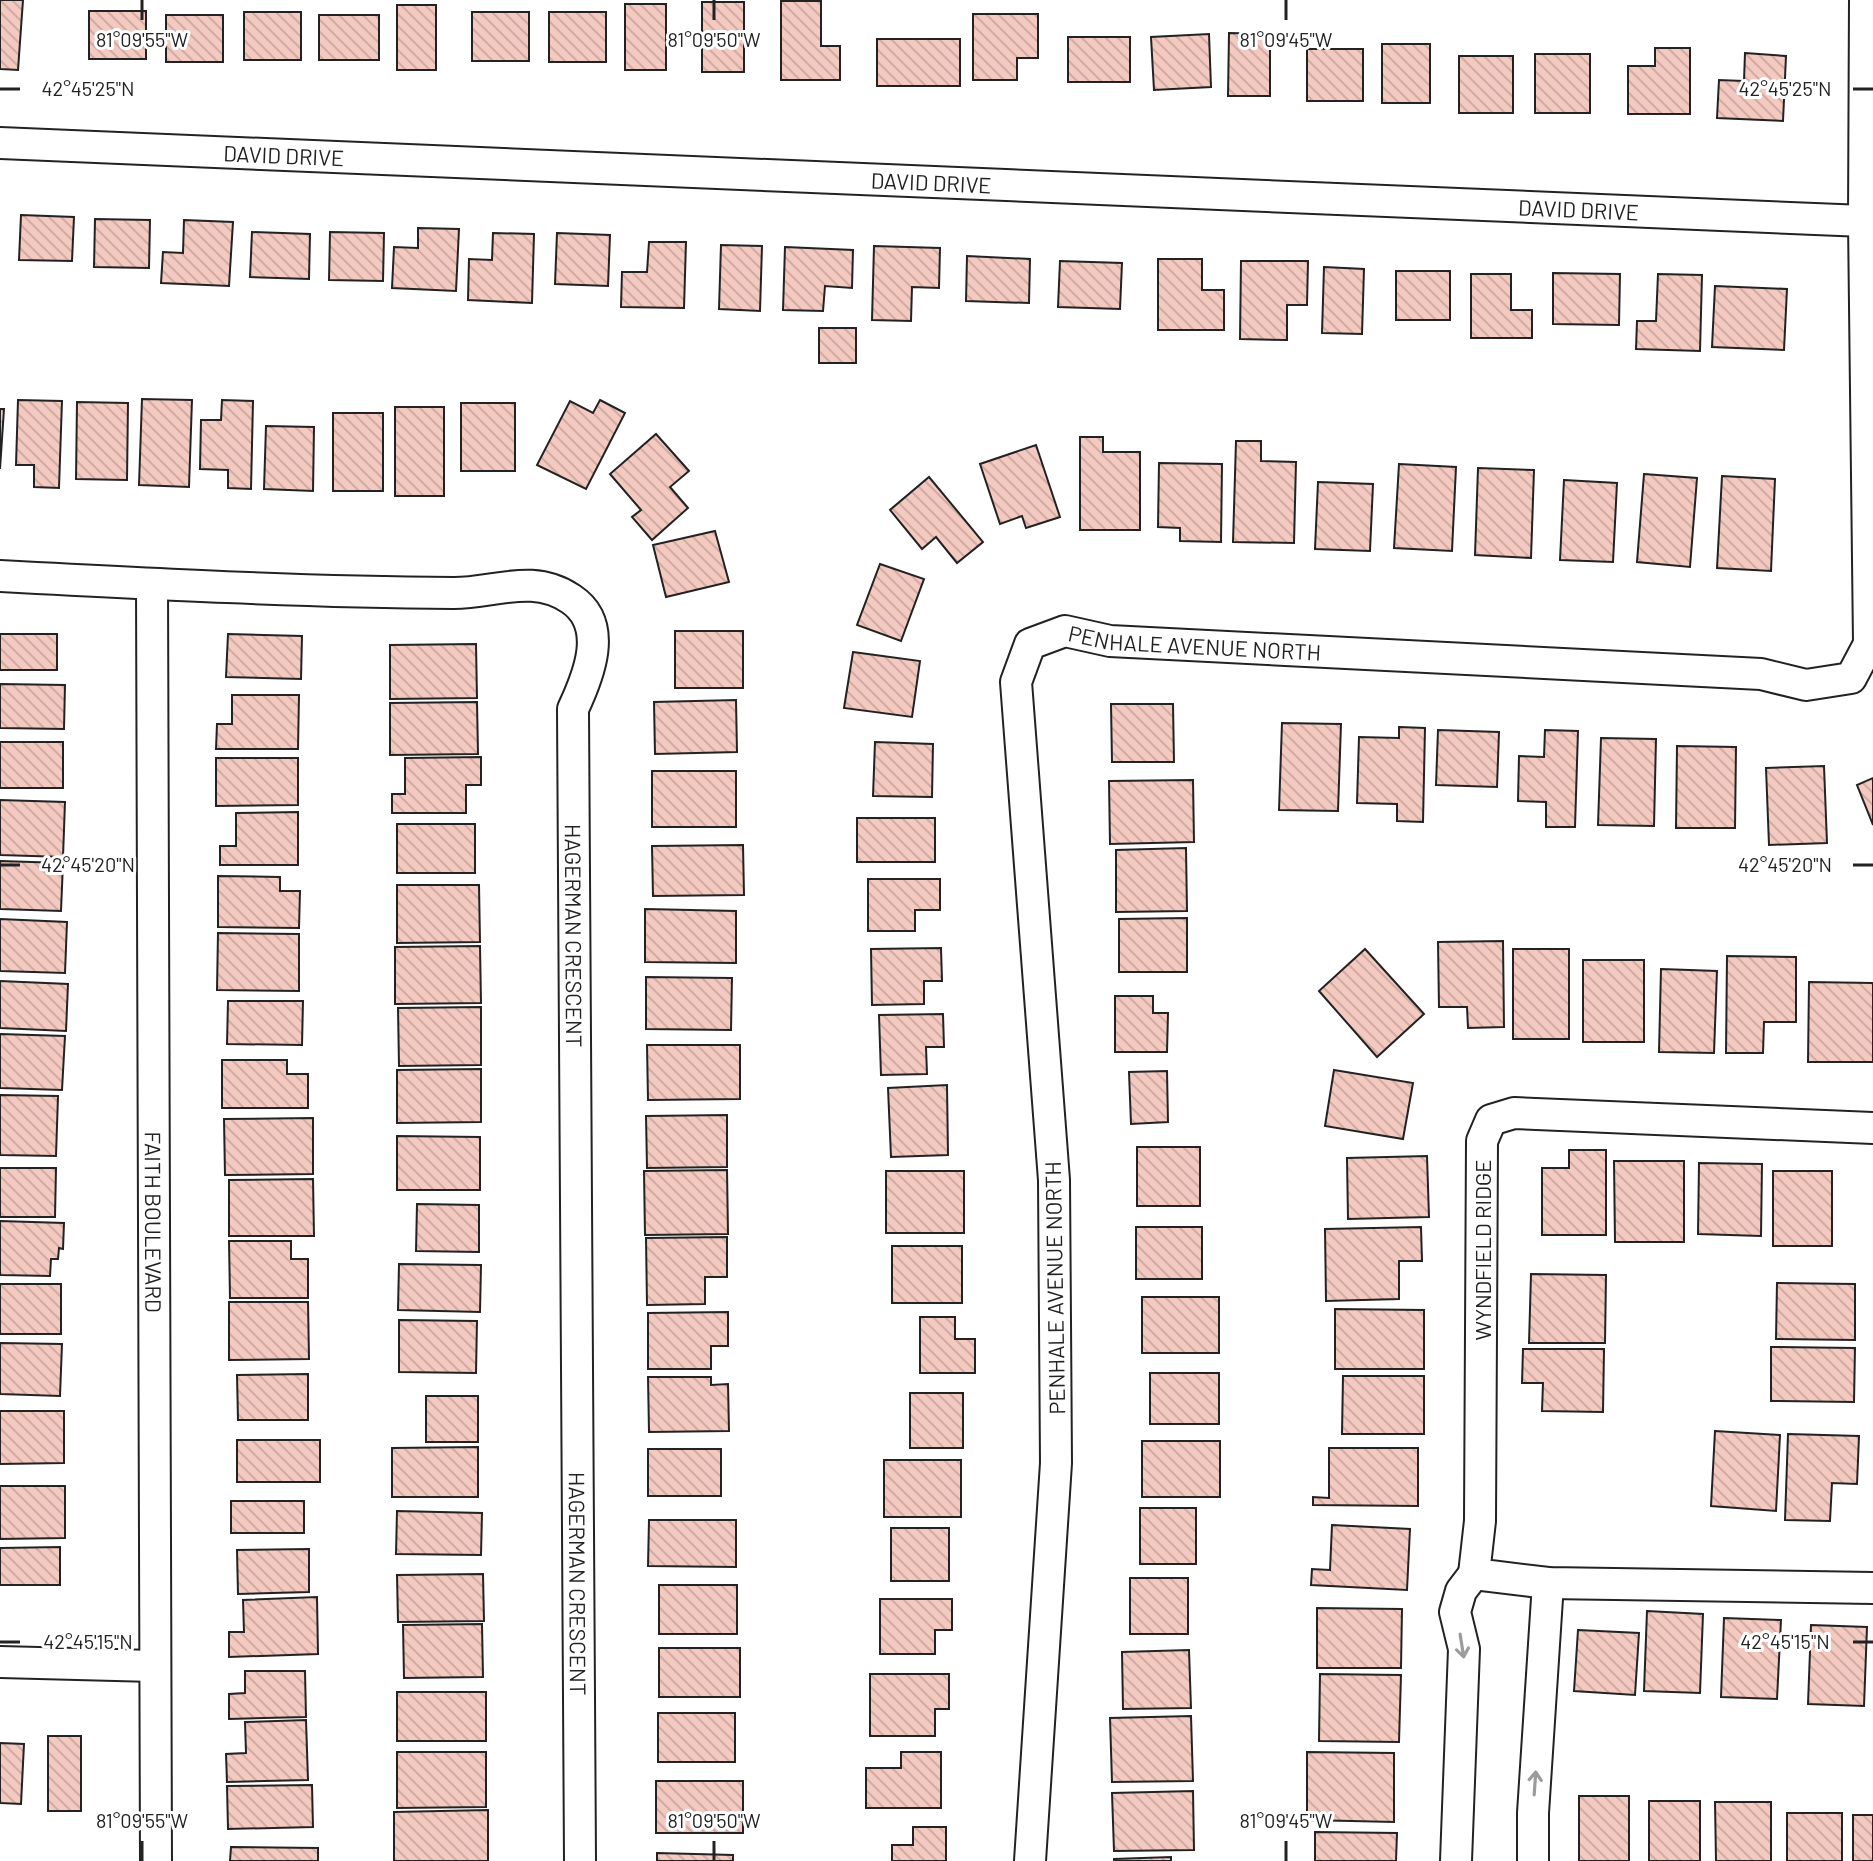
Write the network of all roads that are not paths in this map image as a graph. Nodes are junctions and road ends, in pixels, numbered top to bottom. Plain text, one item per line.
1 (1865, 0) edge
2 (0, 143) edge
3 (1864, 221) junction
4 (0, 576) edge
5 (152, 584) junction
6 (1873, 1128) edge
7 (1474, 1574) junction
8 (1548, 1583) junction
9 (1873, 1588) edge
10 (0, 1662) edge
11 (154, 1666) junction
12 (156, 1861) edge
13 (580, 1861) edge
14 (1030, 1861) edge
15 (1456, 1861) edge
16 (1533, 1861) edge

1 - 3 street, PENHALE AVENUE NORTH
2 - 3 street, DAVID DRIVE
3 - 14 street, PENHALE AVENUE NORTH
4 - 5 street, HAGERMAN CRESCENT
5 - 11 street, FAITH BOULEVARD
5 - 13 street, HAGERMAN CRESCENT
6 - 7 street, WYNDFIELD RIDGE
7 - 8 street
7 -> 15 street, WYNDFIELD RIDGE
8 - 9 street
16 -> 8 street
10 - 11 street
11 - 12 street, FAITH BOULEVARD

